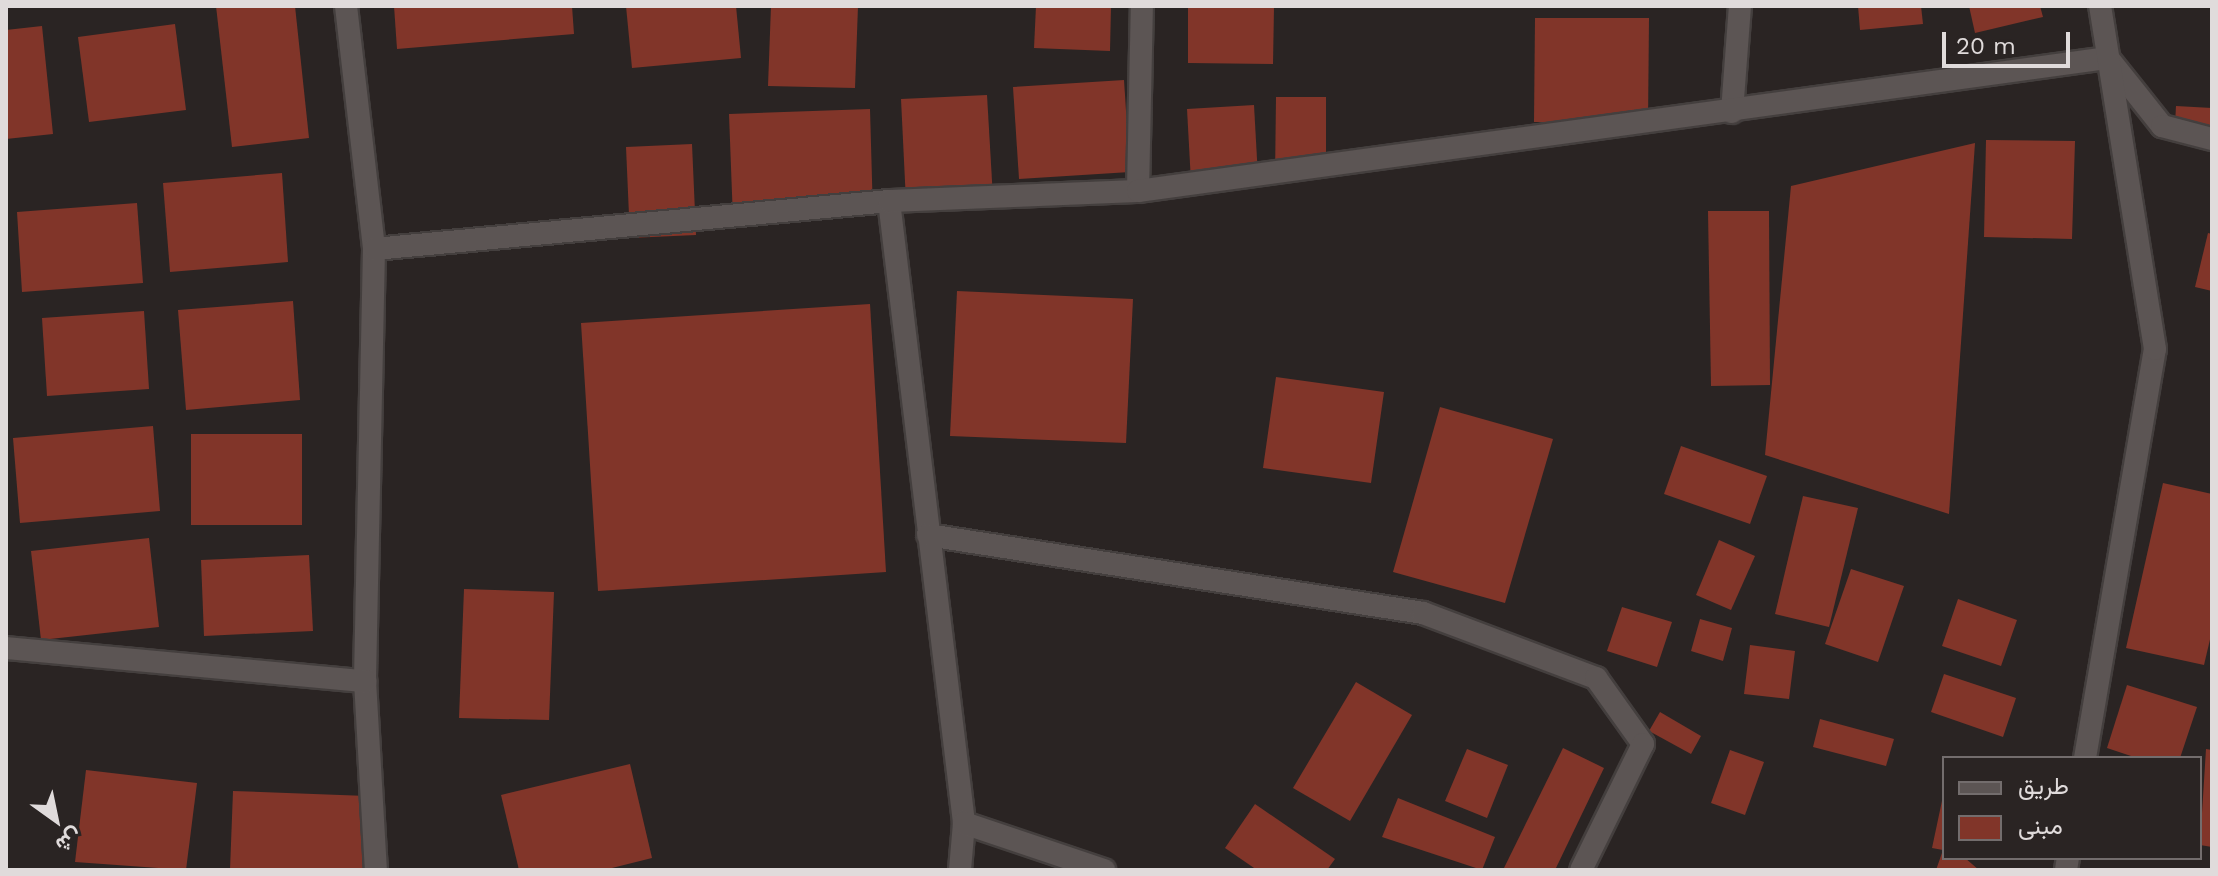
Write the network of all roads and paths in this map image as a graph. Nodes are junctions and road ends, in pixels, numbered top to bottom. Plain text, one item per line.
1 (346, 6) edge
2 (1142, 6) edge
3 (1740, 6) edge
4 (2100, 6) edge
5 (2108, 58) junction
6 (1732, 112) junction
7 (2212, 139) edge
8 (1138, 191) junction
9 (889, 201) junction
10 (374, 249) junction
11 (928, 535) junction
12 (6, 642) edge
13 (6, 648) edge
14 (6, 657) edge
15 (365, 681) junction
16 (2085, 756) edge
17 (964, 823) junction
18 (376, 870) edge
19 (960, 870) edge
20 (1104, 870) edge
21 (1581, 870) edge

1 - 10 street
2 - 8 street
3 - 6 street
4 - 5 street
5 - 6 street
5 - 7 street
5 - 16 street
6 - 8 street
8 - 9 street
9 - 10 street
9 - 11 street
10 - 15 street
11 - 17 street
11 - 21 street
12 - 13 street
13 - 14 street
13 - 15 street
15 - 18 street
17 - 19 street
17 - 20 street

